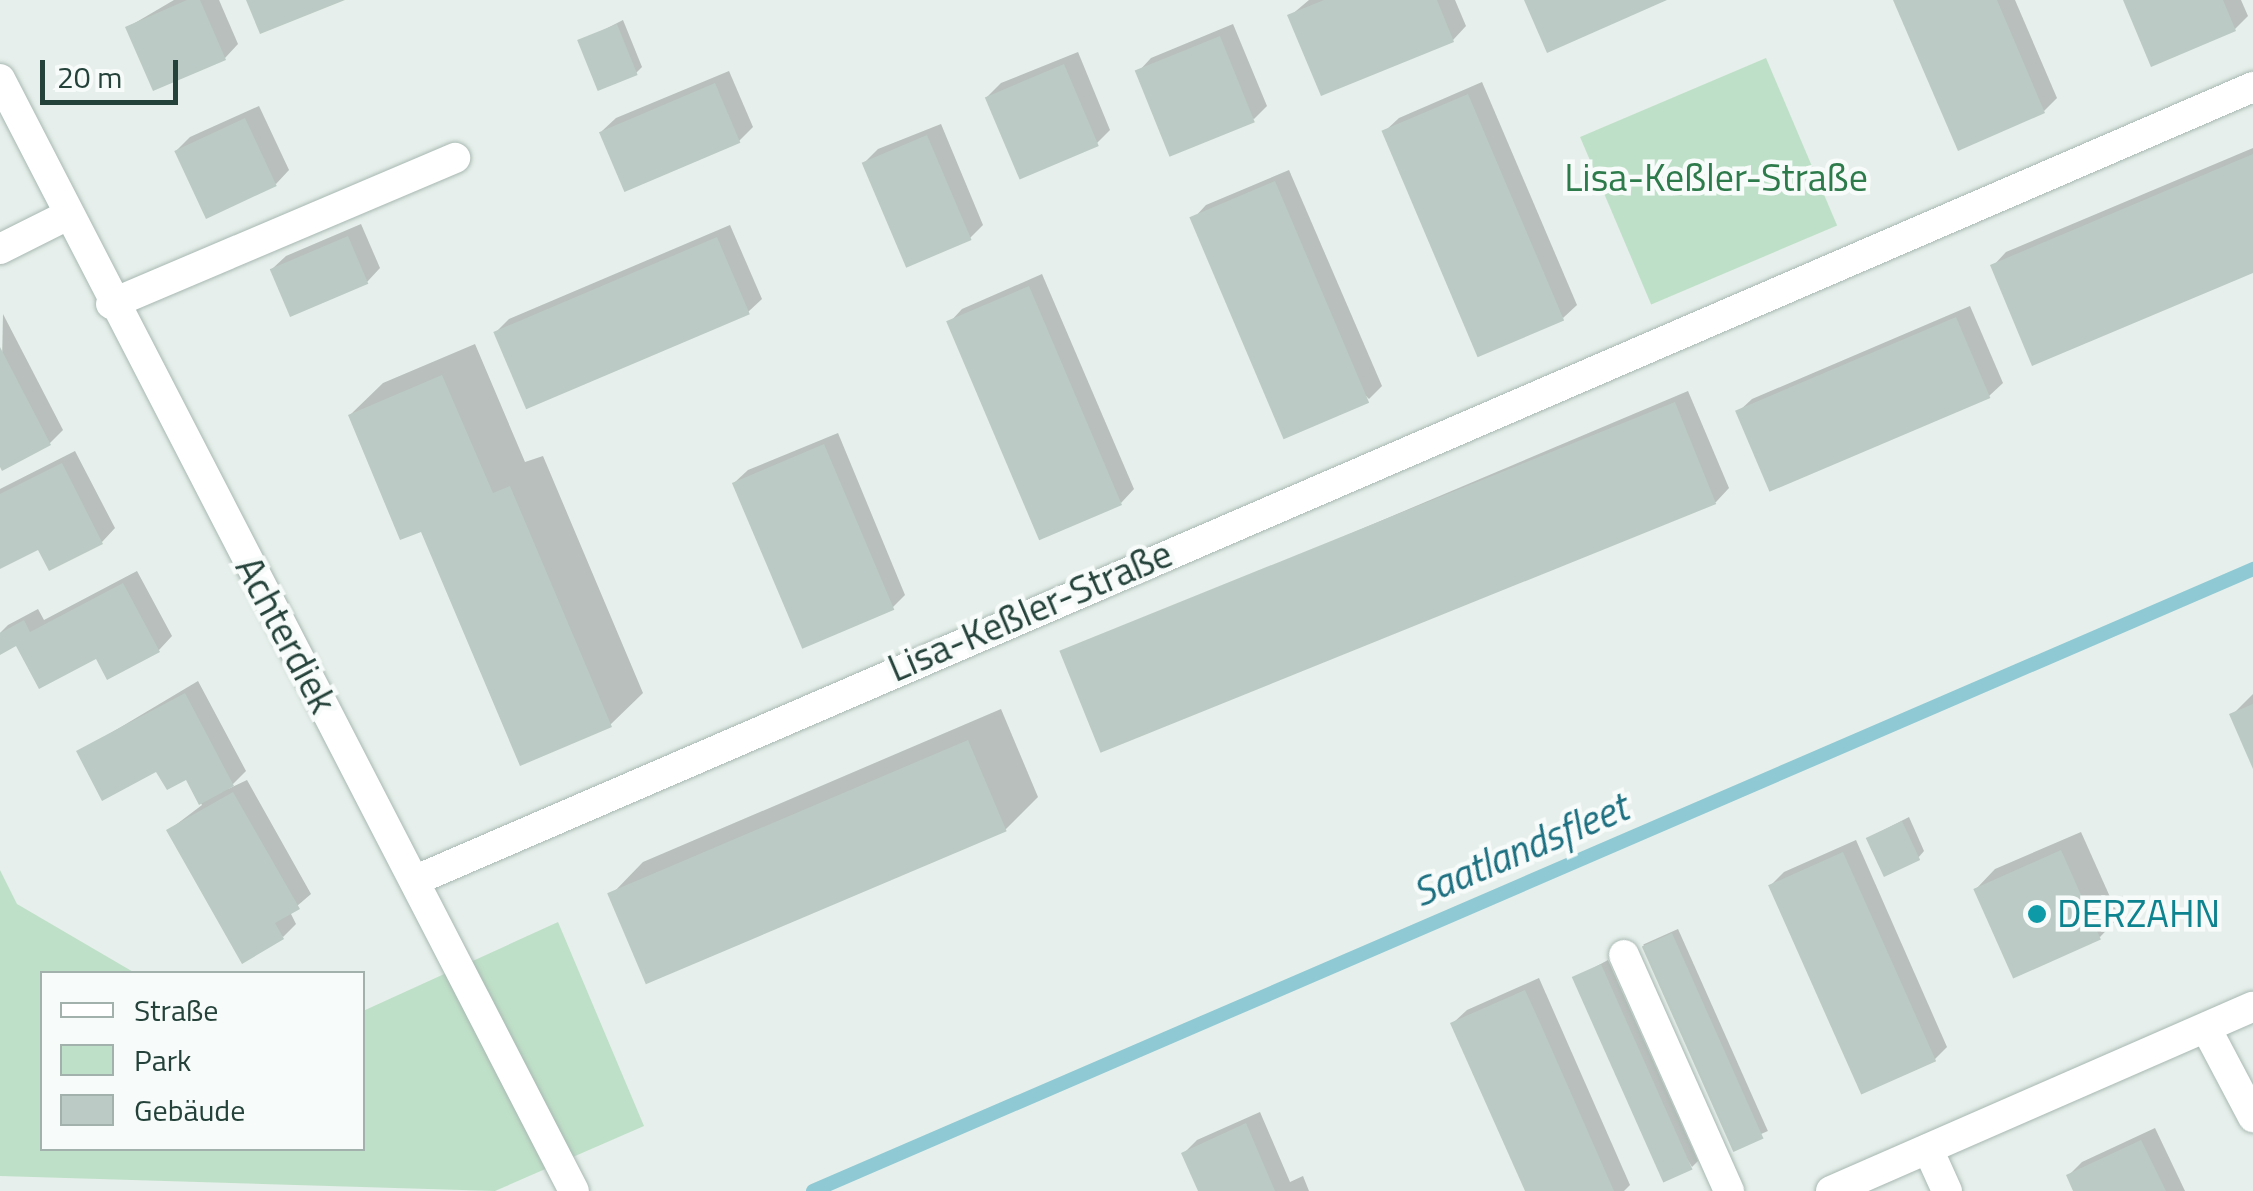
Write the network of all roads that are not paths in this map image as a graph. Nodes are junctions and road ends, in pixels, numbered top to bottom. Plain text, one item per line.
1 (0, 79) edge
2 (2253, 87) edge
3 (455, 158) dead end
4 (66, 216) junction
5 (0, 249) edge
6 (111, 304) junction
7 (416, 880) junction
8 (1624, 955) dead end
9 (2253, 1007) edge
10 (2206, 1028) junction
11 (2253, 1117) edge
12 (1928, 1149) junction
13 (574, 1191) edge
14 (1729, 1191) edge
15 (1831, 1191) edge
16 (1947, 1191) edge

1 - 4 street, Achterdiek
2 - 7 street, Lisa-Keßler-Straße
3 - 6 street
4 - 5 street
4 - 6 street, Achterdiek
6 - 7 street, Achterdiek
7 - 13 street, Achterdiek
8 - 14 street
9 - 10 street
10 - 11 street
10 - 12 street
12 - 15 street
12 - 16 street

